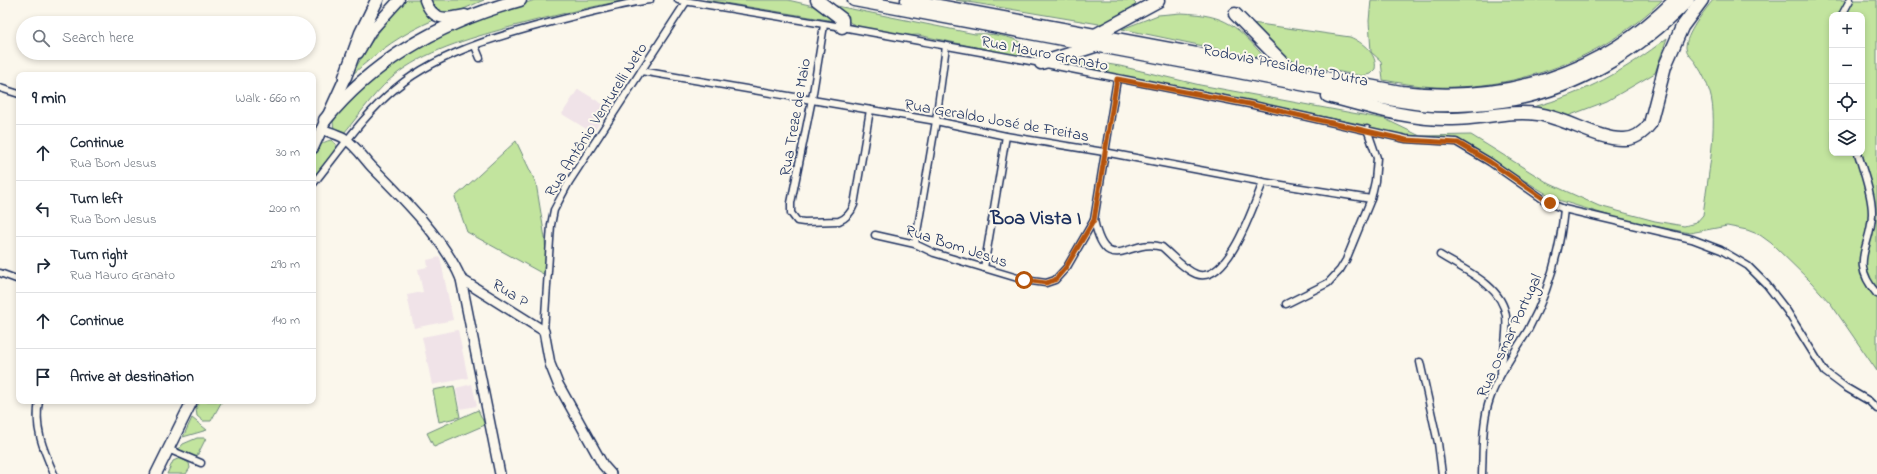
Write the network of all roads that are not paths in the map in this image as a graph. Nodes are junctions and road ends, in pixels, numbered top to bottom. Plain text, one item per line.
1 (377, 0) edge
2 (399, 0) edge
3 (425, 0) edge
4 (520, 0) edge
5 (650, 0) edge
6 (678, 0) edge
7 (816, 0) edge
8 (854, 0) edge
9 (907, 0) edge
10 (931, 0) edge
11 (1676, 0) edge
12 (1688, 0) edge
13 (1702, 0) edge
14 (1850, 0) edge
15 (1158, 1) edge
16 (686, 2) junction
17 (948, 7) junction
18 (486, 10) junction
19 (1844, 12) edge
20 (1235, 14) dead end
21 (824, 25) junction
22 (842, 27) junction
23 (1096, 40) junction
24 (475, 46) junction
25 (946, 46) junction
26 (480, 58) dead end
27 (1040, 63) junction
28 (1224, 69) junction
29 (641, 71) junction
30 (1291, 71) junction
31 (345, 76) junction
32 (1117, 79) junction
33 (0, 88) edge
34 (16, 93) edge
35 (812, 99) junction
36 (870, 110) junction
37 (936, 121) junction
38 (323, 125) junction
39 (1366, 129) junction
40 (1006, 136) junction
41 (316, 141) edge
42 (348, 141) junction
43 (1104, 152) junction
44 (1859, 156) edge
45 (316, 180) edge
46 (1263, 182) junction
47 (1371, 199) junction
48 (1564, 209) junction
49 (1094, 220) junction
50 (875, 235) dead end
51 (915, 244) junction
52 (1440, 255) dead end
53 (984, 268) junction
54 (0, 273) edge
55 (16, 279) edge
56 (461, 279) junction
57 (1877, 294) edge
58 (1286, 304) dead end
59 (544, 331) junction
60 (1420, 362) dead end
61 (1500, 377) junction
62 (39, 404) edge
63 (190, 404) edge
64 (1877, 409) edge
65 (168, 449) junction
66 (201, 463) dead end
67 (54, 474) edge
68 (156, 474) edge
69 (500, 474) edge
70 (611, 474) edge
71 (1442, 474) edge
72 (1482, 474) edge

1 - 31 highway
2 - 31 main road
3 - 18 main road
4 - 18 highway
5 - 24 street
6 - 16 street, Rua Mauro Granato
7 - 22 highway
8 - 23 highway, Rodovia Presidente Dutra
9 - 17 highway, Rodovia Presidente Dutra
10 - 17 highway
11 - 30 highway, Rodovia Presidente Dutra
12 - 28 highway, Rodovia Presidente Dutra
13 - 28 highway
14 - 19 street
15 - 23 highway
16 - 21 street, Rua Mauro Granato
16 - 29 street, Rua Antônio Venturelli Neto
17 - 23 highway, Rodovia Presidente Dutra
18 - 38 highway
20 - 30 highway
21 - 22 street, Rua Mauro Granato
21 - 35 street, Rua Treze de Maio
22 - 25 street, Rua Mauro Granato
23 - 27 highway
23 - 28 highway, Rodovia Presidente Dutra
23 - 30 highway, Rodovia Presidente Dutra
24 - 26 street
24 - 42 street
25 - 27 street, Rua Mauro Granato
25 - 37 street
27 - 32 street, Rua Mauro Granato
29 - 35 street, Rua Geraldo José de Freitas
29 - 59 street, Rua Antônio Venturelli Neto
31 - 38 main road
32 - 39 street, Rua Mauro Granato
32 - 43 street, Rua Bom Jesus
33 - 34 street
35 - 36 street, Rua Geraldo José de Freitas
35 - 36 street, Rua Treze de Maio
36 - 37 street, Rua Geraldo José de Freitas
37 - 40 street, Rua Geraldo José de Freitas
37 - 51 street
38 - 41 main road
38 - 42 street
39 - 47 street
39 - 48 street, Rua Mauro Granato
40 - 43 street, Rua Geraldo José de Freitas
40 - 53 street
42 - 45 street
42 - 56 street
43 - 46 street, Rua Geraldo José de Freitas
43 - 49 street, Rua Bom Jesus
44 - 57 street
46 - 47 street, Rua Geraldo José de Freitas
46 - 49 street
47 - 58 street
48 - 61 street, Rua Osmar Portugal
48 - 64 street, Rua Mauro Granato
49 - 53 street, Rua Bom Jesus
50 - 51 street, Rua Bom Jesus
51 - 53 street, Rua Bom Jesus
52 - 61 street
54 - 55 street
56 - 59 street, Rua P
56 - 69 street
59 - 70 street
60 - 71 street
61 - 72 street, Rua Osmar Portugal
62 - 67 street
63 - 65 main road
65 - 66 street
65 - 68 main road

